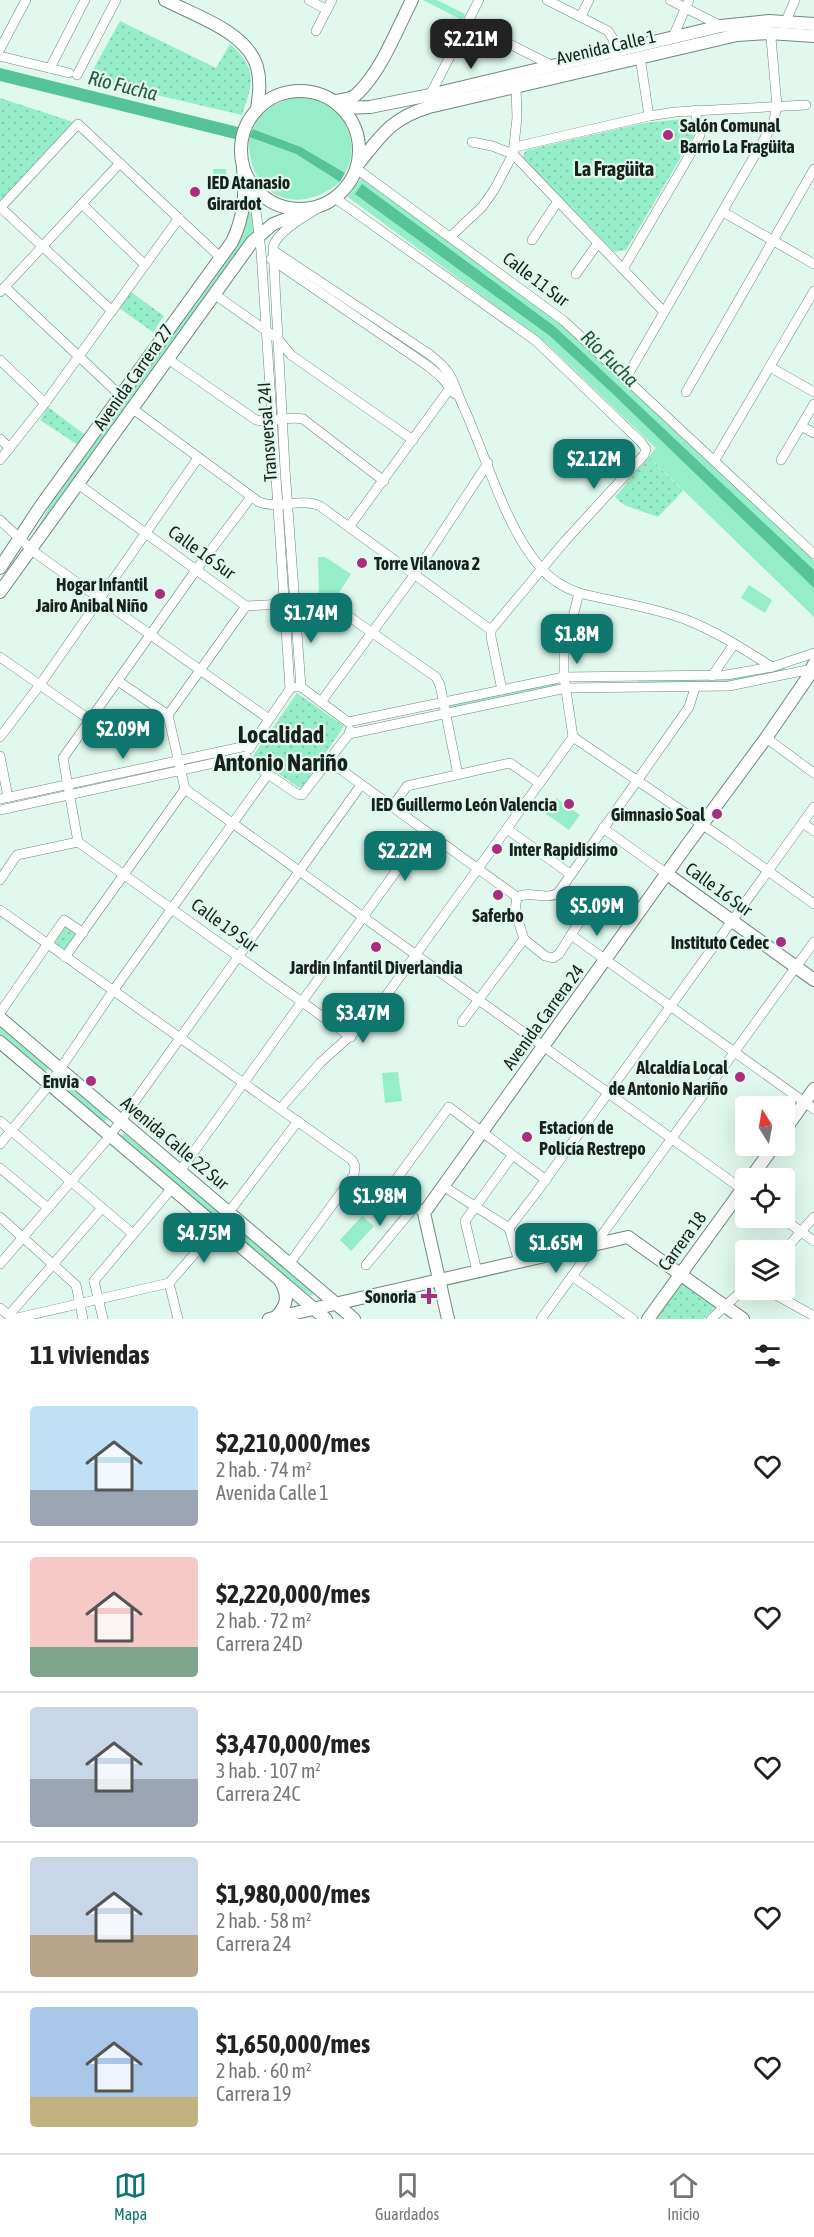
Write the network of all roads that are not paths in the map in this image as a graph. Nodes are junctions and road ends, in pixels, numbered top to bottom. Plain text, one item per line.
1 (26, 0) edge
2 (85, 0) edge
3 (116, 0) edge
4 (165, 0) edge
5 (309, 0) edge
6 (332, 0) edge
7 (404, 0) edge
8 (411, 0) edge
9 (479, 0) edge
10 (547, 0) edge
11 (589, 0) edge
12 (670, 0) edge
13 (795, 0) edge
14 (687, 4) edge
15 (327, 9) junction
16 (581, 16) junction
17 (757, 21) junction
18 (786, 21) junction
19 (468, 22) junction
20 (814, 24) edge
21 (721, 26) junction
22 (316, 31) dead end
23 (769, 33) junction
24 (814, 36) edge
25 (673, 37) junction
26 (0, 49) edge
27 (0, 56) edge
28 (618, 56) junction
29 (640, 57) junction
30 (553, 66) junction
31 (50, 68) junction
32 (516, 86) junction
33 (362, 88) junction
34 (430, 95) junction
35 (338, 104) junction
36 (806, 105) dead end
37 (777, 106) junction
38 (257, 109) junction
39 (696, 110) junction
40 (649, 116) junction
41 (472, 142) dead end
42 (514, 151) junction
43 (120, 163) junction
44 (358, 166) junction
45 (243, 168) junction
46 (814, 169) edge
47 (804, 186) junction
48 (253, 187) junction
49 (814, 192) edge
50 (331, 200) junction
51 (558, 201) junction
52 (82, 204) junction
53 (0, 207) edge
54 (315, 207) junction
55 (723, 212) junction
56 (179, 218) junction
57 (260, 234) junction
58 (450, 237) junction
59 (532, 240) dead end
60 (774, 241) junction
61 (598, 243) junction
62 (43, 246) junction
63 (274, 251) junction
64 (261, 253) junction
65 (221, 258) junction
66 (274, 261) junction
67 (814, 264) edge
68 (146, 265) junction
69 (622, 269) junction
70 (576, 274) dead end
71 (2, 290) edge
72 (814, 291) edge
73 (214, 294) junction
74 (112, 311) junction
75 (664, 312) junction
76 (267, 331) junction
77 (278, 339) junction
78 (291, 355) junction
79 (79, 356) junction
80 (168, 359) junction
81 (0, 360) edge
82 (279, 360) junction
83 (770, 367) junction
84 (626, 378) junction
85 (452, 385) junction
86 (686, 392) dead end
87 (814, 392) edge
88 (122, 396) junction
89 (45, 403) junction
90 (814, 404) edge
91 (133, 409) junction
92 (278, 420) junction
93 (801, 426) junction
94 (814, 433) edge
95 (0, 439) edge
96 (413, 440) junction
97 (10, 448) junction
98 (198, 458) junction
99 (0, 460) edge
100 (715, 460) junction
101 (782, 460) dead end
102 (488, 463) junction
103 (384, 481) junction
104 (78, 484) junction
105 (251, 497) junction
106 (283, 503) junction
107 (0, 520) edge
108 (349, 527) junction
109 (146, 534) junction
110 (19, 538) junction
111 (31, 549) junction
112 (814, 554) edge
113 (0, 568) edge
114 (542, 569) junction
115 (196, 570) junction
116 (415, 574) junction
117 (0, 592) edge
118 (579, 593) junction
119 (99, 599) junction
120 (295, 603) junction
121 (284, 604) junction
122 (246, 606) junction
123 (491, 630) junction
124 (372, 632) junction
125 (150, 635) junction
126 (734, 644) junction
127 (814, 653) edge
128 (0, 657) edge
129 (772, 667) junction
130 (200, 670) junction
131 (812, 672) edge
132 (632, 676) junction
133 (712, 676) junction
134 (564, 677) junction
135 (118, 681) junction
136 (39, 686) junction
137 (301, 687) junction
138 (566, 688) junction
139 (633, 688) junction
140 (695, 688) junction
141 (290, 689) junction
142 (502, 690) junction
143 (321, 702) junction
144 (443, 703) junction
145 (444, 713) junction
146 (168, 715) junction
147 (269, 719) junction
148 (90, 720) junction
149 (348, 722) junction
150 (349, 734) junction
151 (573, 736) junction
152 (0, 738) edge
153 (766, 738) junction
154 (251, 745) junction
155 (0, 756) edge
156 (246, 756) junction
157 (329, 762) junction
158 (180, 766) junction
159 (814, 773) edge
160 (268, 774) junction
161 (458, 775) junction
162 (637, 781) junction
163 (539, 783) junction
164 (361, 784) junction
165 (185, 789) junction
166 (68, 790) junction
167 (4, 798) edge
168 (392, 807) junction
169 (814, 807) edge
170 (0, 810) edge
171 (803, 823) junction
172 (232, 825) junction
173 (702, 825) junction
174 (603, 828) junction
175 (507, 829) junction
176 (425, 831) junction
177 (814, 831) edge
178 (78, 842) junction
179 (478, 869) junction
180 (769, 871) junction
181 (298, 872) junction
182 (570, 874) junction
183 (666, 874) junction
184 (124, 875) junction
185 (0, 880) edge
186 (558, 893) junction
187 (517, 897) junction
188 (814, 904) edge
189 (172, 909) junction
190 (0, 910) edge
191 (363, 917) junction
192 (733, 922) junction
193 (83, 933) junction
194 (572, 935) junction
195 (524, 939) junction
196 (814, 942) edge
197 (47, 944) junction
198 (238, 956) junction
199 (416, 956) junction
200 (65, 957) junction
201 (606, 960) junction
202 (796, 966) junction
203 (814, 967) edge
204 (814, 980) edge
205 (113, 991) junction
206 (479, 999) junction
207 (302, 1002) junction
208 (671, 1007) junction
209 (0, 1013) edge
210 (0, 1018) edge
211 (462, 1022) dead end
212 (351, 1037) junction
213 (180, 1038) junction
214 (0, 1042) edge
215 (544, 1046) junction
216 (734, 1052) junction
217 (60, 1069) junction
218 (244, 1083) junction
219 (50, 1084) junction
220 (814, 1089) edge
221 (608, 1092) junction
222 (809, 1105) edge
223 (280, 1108) junction
224 (795, 1120) edge
225 (0, 1121) edge
226 (121, 1121) junction
227 (298, 1121) junction
228 (11, 1131) junction
229 (482, 1132) junction
230 (110, 1136) junction
231 (671, 1138) junction
232 (0, 1144) edge
233 (512, 1156) junction
234 (0, 1168) edge
235 (180, 1172) junction
236 (735, 1179) edge
237 (546, 1180) junction
238 (71, 1182) junction
239 (443, 1186) junction
240 (172, 1188) junction
241 (735, 1201) edge
242 (475, 1207) junction
243 (48, 1208) junction
244 (102, 1208) junction
245 (419, 1210) junction
246 (229, 1212) junction
247 (0, 1216) edge
248 (814, 1217) edge
249 (609, 1224) junction
250 (218, 1227) junction
251 (795, 1227) edge
252 (508, 1228) junction
253 (802, 1232) junction
254 (133, 1234) junction
255 (24, 1236) junction
256 (628, 1237) junction
257 (794, 1240) edge
258 (814, 1241) edge
259 (594, 1245) junction
260 (519, 1262) junction
261 (54, 1263) junction
262 (0, 1264) edge
263 (289, 1264) junction
264 (366, 1265) dead end
265 (477, 1271) junction
266 (680, 1274) junction
267 (572, 1275) junction
268 (280, 1280) junction
269 (439, 1280) junction
270 (94, 1281) junction
271 (169, 1283) junction
272 (76, 1285) junction
273 (735, 1297) edge
274 (98, 1299) junction
275 (785, 1300) edge
276 (336, 1303) junction
277 (80, 1304) junction
278 (725, 1306) junction
279 (0, 1308) edge
280 (314, 1309) junction
281 (814, 1316) edge
282 (12, 1318) edge
283 (272, 1318) edge
284 (83, 1319) edge
285 (102, 1319) edge
286 (178, 1319) edge
287 (326, 1319) edge
288 (354, 1319) edge
289 (448, 1319) edge
290 (541, 1319) edge
291 (633, 1319) edge
292 (648, 1319) edge
293 (711, 1319) edge
294 (743, 1319) edge

1 - 26 street
2 - 31 street
3 - 31 street
4 - 38 main road
5 - 15 street
6 - 15 street
7 - 33 main road
8 - 33 main road
9 - 19 street
10 - 16 street
11 - 16 street
12 - 14 street
13 - 18 street
14 - 21 street
14 - 25 street
15 - 22 street
16 - 28 street
17 - 18 main road, Avenida Calle 1
17 - 21 main road, Avenida Calle 1
17 - 23 street
18 - 20 main road, Avenida Calle 1
19 - 30 street
19 - 34 street
21 - 25 main road, Avenida Calle 1
23 - 24 main road, Avenida Calle 1
23 - 29 main road, Avenida Calle 1
23 - 37 street
25 - 28 main road, Avenida Calle 1
27 - 31 street
28 - 29 main road, Avenida Calle 1
28 - 30 main road, Avenida Calle 1
28 - 32 main road, Avenida Calle 1
29 - 40 street
30 - 34 main road, Avenida Calle 1
32 - 42 street
32 - 44 main road, Avenida Calle 1
33 - 35 main road
34 - 35 main road, Avenida Calle 1
35 - 38 main road
35 - 44 main road
36 - 37 street
37 - 39 street
37 - 55 street
38 - 45 main road
39 - 40 street
39 - 69 street
40 - 42 street
41 - 42 street
42 - 51 street
42 - 58 street
43 - 52 street
43 - 53 street
43 - 56 street
44 - 50 main road
44 - 58 street, Calle 11 Sur
45 - 48 main road
45 - 65 main road, Avenida Carrera 27
46 - 47 street
47 - 49 street
47 - 60 street
48 - 54 main road
48 - 57 street, Transversal 24I
50 - 54 main road
50 - 63 street
50 - 114 street
51 - 59 street
51 - 61 street
52 - 62 street
52 - 68 street
53 - 62 street
54 - 57 main road, Avenida Carrera 27
55 - 60 street
55 - 75 street
56 - 65 street
56 - 68 street
57 - 64 street, Transversal 24I
57 - 73 main road, Avenida Carrera 27
58 - 84 street, Calle 11 Sur
60 - 67 street
60 - 86 street
61 - 69 street
61 - 70 street
62 - 71 street
62 - 74 street
63 - 66 street, Transversal 24I
63 - 85 street
64 - 66 street
64 - 76 street, Transversal 24I
65 - 88 main road, Avenida Carrera 27
66 - 77 street, Transversal 24I
66 - 85 street
68 - 74 street
69 - 75 street
71 - 79 street
72 - 83 street
73 - 76 street
73 - 80 main road, Avenida Carrera 27
74 - 79 street
75 - 84 street
76 - 77 street
76 - 92 street, Transversal 24I
77 - 78 street
77 - 82 street, Transversal 24I
78 - 82 street
78 - 96 street
79 - 88 street
79 - 89 street
80 - 91 main road, Avenida Carrera 27
80 - 92 street
81 - 89 street
82 - 92 street, Transversal 24I
83 - 87 street
83 - 100 street
84 - 100 street, Calle 11 Sur
85 - 96 street
85 - 102 street
88 - 110 main road, Avenida Carrera 27
89 - 97 street
90 - 93 street
91 - 98 street
91 - 104 main road, Avenida Carrera 27
92 - 103 street
92 - 106 street, Transversal 24I
93 - 94 street
93 - 101 street
95 - 97 street
96 - 103 street
97 - 99 street
98 - 105 street
98 - 109 street
100 - 112 street, Calle 11 Sur
102 - 114 street
102 - 116 street
103 - 108 street
104 - 109 street, Calle 16 Sur
104 - 111 main road, Avenida Carrera 27
105 - 106 street
105 - 115 street
106 - 108 street
106 - 120 street, Transversal 24I
106 - 121 street, Transversal 24I
107 - 110 street
108 - 116 street
109 - 115 street, Calle 16 Sur
109 - 119 street
110 - 111 street
110 - 113 main road, Avenida Carrera 27
111 - 117 main road, Avenida Carrera 27
111 - 119 street
114 - 118 street
114 - 123 street
115 - 122 street, Calle 16 Sur
115 - 125 street
116 - 123 street
116 - 124 street
118 - 126 street
118 - 134 street
119 - 125 street
119 - 136 street
120 - 121 street
120 - 124 street
120 - 137 street, Transversal 24I
121 - 122 street
121 - 141 street, Transversal 24I
122 - 130 street
123 - 142 street
124 - 143 street
124 - 144 street
125 - 130 street
125 - 135 street
126 - 129 street
126 - 133 street
127 - 129 street
128 - 136 street
129 - 133 street
130 - 146 street
130 - 147 street
131 - 140 street
131 - 153 main road, Avenida Carrera 24
132 - 133 street
132 - 134 street
132 - 139 street
134 - 138 street
134 - 142 street
135 - 146 street
135 - 148 street
136 - 148 street
136 - 152 street
137 - 141 street
137 - 143 street
138 - 139 street
138 - 145 street
138 - 151 street
139 - 140 street
140 - 162 street
141 - 147 street
142 - 144 street
143 - 149 street
144 - 145 street
144 - 149 street
145 - 150 street
145 - 161 street
146 - 158 street
147 - 154 street
148 - 166 street
149 - 150 street
150 - 157 street
151 - 162 street
151 - 163 street
153 - 159 street
153 - 173 main road, Avenida Carrera 24
154 - 156 street
154 - 158 street
155 - 167 street
156 - 158 street
156 - 160 street
157 - 160 street
157 - 164 street
158 - 165 street
158 - 166 street
160 - 172 street
161 - 163 street
161 - 168 street
162 - 173 street
162 - 174 street
163 - 175 street
164 - 168 street
164 - 181 street
165 - 172 street
165 - 184 street
166 - 167 street
166 - 170 street
166 - 178 street
168 - 176 street
169 - 171 street
171 - 177 street
171 - 180 street
172 - 181 street
172 - 189 street
173 - 180 street
173 - 183 main road, Avenida Carrera 24
174 - 182 street
174 - 183 street, Calle 16 Sur
175 - 179 street
175 - 182 street
176 - 179 street
176 - 191 street
178 - 184 street, Calle 19 Sur
178 - 185 street
179 - 187 street
179 - 199 street
180 - 188 street
180 - 192 street
181 - 191 street
181 - 198 street
182 - 186 street
183 - 192 main road, Calle 16 Sur
183 - 201 main road, Avenida Carrera 24
184 - 189 street, Calle 19 Sur
184 - 193 street
186 - 187 street
186 - 194 street
187 - 195 street
189 - 198 street, Calle 19 Sur
189 - 205 street
190 - 197 street
191 - 199 street
191 - 207 street
192 - 202 main road, Calle 16 Sur
192 - 208 street
193 - 197 street
193 - 200 street
194 - 195 street
194 - 201 street
195 - 206 street
196 - 202 street
197 - 200 street
197 - 209 street
198 - 207 street, Calle 19 Sur
198 - 213 street
199 - 206 street
199 - 212 street
200 - 205 street
201 - 208 street
201 - 215 main road, Avenida Carrera 24
202 - 203 main road
202 - 204 main road, Calle 16 Sur
202 - 216 street
205 - 213 street
205 - 217 street
206 - 211 street
206 - 215 street
207 - 212 street, Calle 19 Sur
207 - 218 street
208 - 216 street
208 - 221 street
210 - 217 main road, Avenida Calle 22 Sur
212 - 223 street
213 - 218 street
213 - 226 street
214 - 219 main road, Avenida Calle 22 Sur
215 - 221 street
215 - 229 main road, Avenida Carrera 24
216 - 222 street
216 - 231 street
217 - 219 street
217 - 226 main road, Avenida Calle 22 Sur
218 - 223 street
218 - 235 street
219 - 228 street
219 - 230 main road, Avenida Calle 22 Sur
220 - 222 main road
221 - 231 street
221 - 237 street
222 - 224 main road
223 - 227 street
225 - 228 street
226 - 230 street
226 - 235 main road, Avenida Calle 22 Sur
227 - 246 street
227 - 263 street
228 - 232 street
228 - 238 street
229 - 233 street
229 - 239 main road, Avenida Carrera 24
229 - 245 street
230 - 238 street
230 - 240 main road, Avenida Calle 22 Sur
231 - 236 street
231 - 249 street
233 - 237 street
233 - 242 street
234 - 243 street
235 - 246 main road, Avenida Calle 22 Sur
237 - 252 street
238 - 243 street
238 - 244 street
239 - 242 street
239 - 245 main road, Avenida Carrera 24
240 - 250 main road, Avenida Calle 22 Sur
240 - 254 street
241 - 266 main road, Carrera 18
242 - 252 street
242 - 265 street
243 - 255 street
244 - 254 street
244 - 261 street
245 - 264 street
245 - 269 main road
246 - 263 main road, Avenida Calle 22 Sur
247 - 255 street
248 - 253 street
249 - 256 street
249 - 259 street
250 - 268 main road, Avenida Calle 22 Sur
250 - 271 street
251 - 253 street
252 - 260 street
253 - 257 street
253 - 258 street
254 - 270 street
255 - 261 street
255 - 262 street
256 - 259 main road
256 - 266 main road
259 - 260 main road
259 - 267 street
260 - 265 main road
261 - 272 street
261 - 282 street
263 - 276 main road, Avenida Calle 22 Sur
265 - 269 main road
266 - 278 main road
266 - 292 main road, Carrera 18
267 - 290 street
267 - 291 street
268 - 280 main road, Avenida Calle 22 Sur
268 - 283 main road
269 - 276 main road
269 - 289 main road
270 - 272 street
270 - 274 street
271 - 274 street
271 - 286 street
272 - 277 street
273 - 278 street
274 - 277 street
274 - 285 street
275 - 281 street
276 - 280 main road
276 - 288 main road, Avenida Calle 22 Sur
277 - 282 street
277 - 284 street
278 - 293 street
278 - 294 main road
279 - 282 street
280 - 283 main road
280 - 287 main road, Avenida Calle 22 Sur

